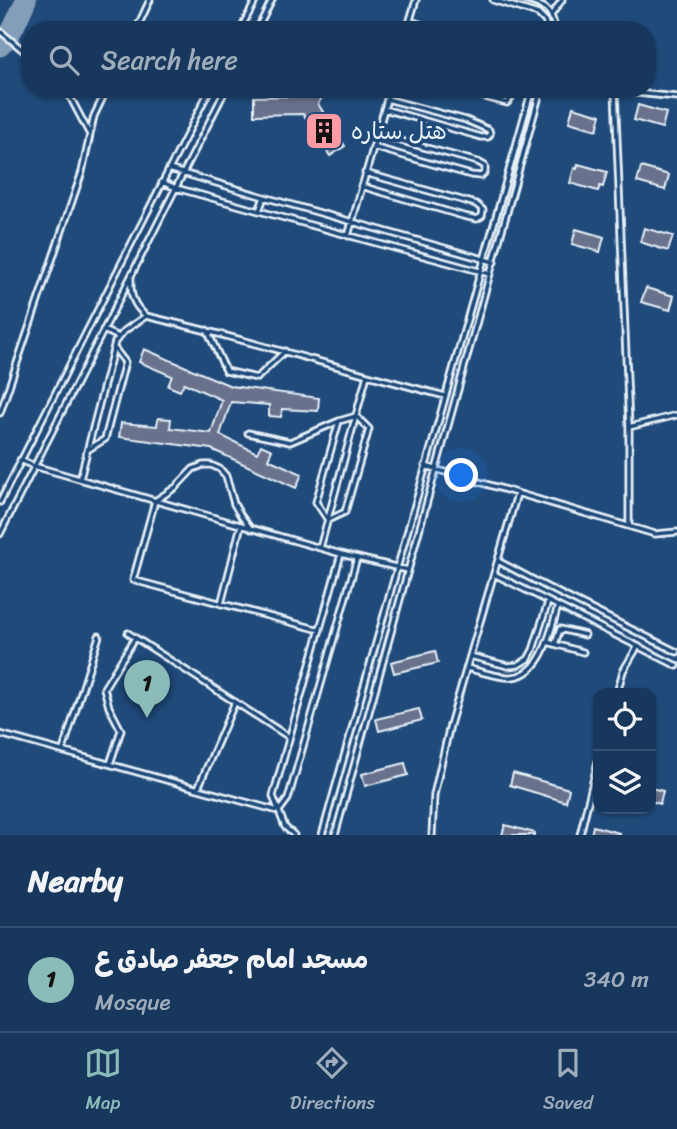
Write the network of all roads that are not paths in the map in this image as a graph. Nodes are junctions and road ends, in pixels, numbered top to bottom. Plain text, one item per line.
1 (150, 0) edge
2 (256, 0) edge
3 (272, 0) edge
4 (416, 0) edge
5 (493, 0) edge
6 (525, 0) edge
7 (562, 0) edge
8 (552, 15) junction
9 (140, 21) edge
10 (245, 21) edge
11 (262, 21) edge
12 (410, 21) edge
13 (545, 21) edge
14 (553, 21) edge
15 (0, 31) edge
16 (21, 48) edge
17 (656, 95) edge
18 (677, 97) edge
19 (71, 98) edge
20 (103, 98) edge
21 (205, 98) edge
22 (221, 98) edge
23 (488, 98) edge
24 (511, 98) edge
25 (529, 98) edge
26 (539, 98) edge
27 (615, 98) edge
28 (387, 99) joint
29 (384, 109) junction
30 (376, 134) junction
31 (90, 135) junction
32 (373, 147) junction
33 (169, 169) junction
34 (365, 173) junction
35 (183, 174) junction
36 (162, 182) junction
37 (361, 186) junction
38 (176, 188) junction
39 (264, 197) junction
40 (259, 211) junction
41 (351, 222) junction
42 (348, 236) junction
43 (484, 259) junction
44 (494, 262) junction
45 (480, 271) junction
46 (491, 274) junction
47 (131, 275) junction
48 (146, 316) junction
49 (103, 330) junction
50 (207, 330) junction
51 (119, 337) junction
52 (114, 348) junction
53 (285, 351) junction
54 (367, 375) junction
55 (445, 396) junction
56 (0, 413) edge
57 (677, 415) edge
58 (356, 416) junction
59 (339, 421) junction
60 (629, 427) junction
61 (248, 433) dead end
62 (88, 450) junction
63 (20, 460) junction
64 (34, 466) junction
65 (425, 466) junction
66 (437, 469) junction
67 (80, 479) junction
68 (517, 494) junction
69 (155, 501) junction
70 (0, 502) edge
71 (328, 520) junction
72 (241, 525) junction
73 (629, 525) junction
74 (251, 528) junction
75 (677, 532) edge
76 (0, 534) edge
77 (320, 548) junction
78 (341, 554) junction
79 (357, 558) junction
80 (498, 561) junction
81 (397, 566) junction
82 (408, 570) junction
83 (494, 574) junction
84 (548, 602) junction
85 (221, 604) junction
86 (558, 606) junction
87 (320, 630) junction
88 (128, 633) dead end
89 (585, 635) dead end
90 (99, 636) dead end
91 (135, 638) junction
92 (547, 642) junction
93 (555, 644) junction
94 (638, 646) junction
95 (583, 652) dead end
96 (677, 652) edge
97 (470, 656) junction
98 (677, 666) edge
99 (467, 668) junction
100 (618, 688) edge
101 (235, 702) junction
102 (0, 734) edge
103 (289, 737) junction
104 (63, 750) junction
105 (110, 764) junction
106 (593, 782) edge
107 (198, 788) junction
108 (279, 811) junction
109 (294, 835) edge
110 (322, 835) edge
111 (335, 835) edge
112 (432, 835) edge
113 (580, 835) edge

1 - 9 lane
2 - 10 lane
3 - 11 lane
4 - 12 lane
5 - 13 lane
6 - 8 lane
7 - 8 lane
8 - 14 lane
15 - 16 lane
17 - 18 lane
19 - 31 lane
20 - 31 lane
21 - 33 lane
22 - 35 lane
23 - 24 lane
25 - 43 lane
26 - 44 lane
27 - 60 lane
28 - 29 lane
28 - 29 lane
29 - 30 lane
30 - 32 lane
30 - 32 lane
31 - 56 lane
32 - 34 lane
33 - 35 lane
33 - 36 lane
34 - 37 lane
34 - 37 lane
35 - 38 lane
35 - 39 lane
36 - 38 lane
36 - 63 lane
37 - 41 lane
38 - 40 lane
38 - 47 lane
39 - 40 lane
39 - 41 lane
40 - 42 lane
41 - 42 lane
41 - 43 lane
42 - 45 lane
43 - 44 lane
43 - 45 lane
44 - 46 lane
45 - 46 lane
45 - 55 lane
46 - 66 lane
47 - 48 lane
47 - 49 lane
48 - 50 lane
48 - 51 lane
49 - 51 lane
49 - 64 lane
50 - 53 lane
50 - 53 lane
51 - 52 lane
52 - 62 lane
52 - 62 lane
53 - 54 lane
54 - 55 lane
54 - 58 lane
55 - 65 lane
57 - 60 lane
58 - 59 lane
58 - 71 lane
58 - 71 lane
59 - 61 lane
59 - 71 lane
60 - 73 lane
62 - 67 lane
63 - 64 lane
63 - 70 lane
64 - 67 lane
64 - 76 lane
65 - 66 lane
65 - 81 lane
66 - 68 lane
66 - 82 lane
67 - 69 lane
68 - 73 lane
68 - 80 lane
69 - 72 lane
69 - 74 lane
69 - 85 lane
71 - 77 lane
72 - 74 lane
72 - 85 lane
73 - 75 lane
74 - 77 lane
77 - 78 lane
78 - 79 lane
78 - 87 lane
79 - 81 lane
79 - 108 lane
80 - 83 lane
80 - 96 lane
81 - 82 lane
81 - 110 lane
82 - 111 lane
83 - 84 lane
83 - 97 lane
84 - 86 lane
84 - 97 lane
85 - 87 lane
86 - 92 lane
86 - 94 lane
87 - 103 lane
88 - 91 lane
89 - 93 lane
90 - 104 lane
91 - 101 lane
91 - 105 lane
92 - 93 lane
92 - 99 lane
93 - 95 lane
94 - 98 lane
94 - 100 lane
97 - 99 lane
99 - 112 lane
101 - 103 lane
101 - 107 lane
102 - 104 lane
103 - 108 lane
104 - 105 lane
105 - 107 lane
106 - 113 lane
107 - 108 lane
108 - 109 lane

